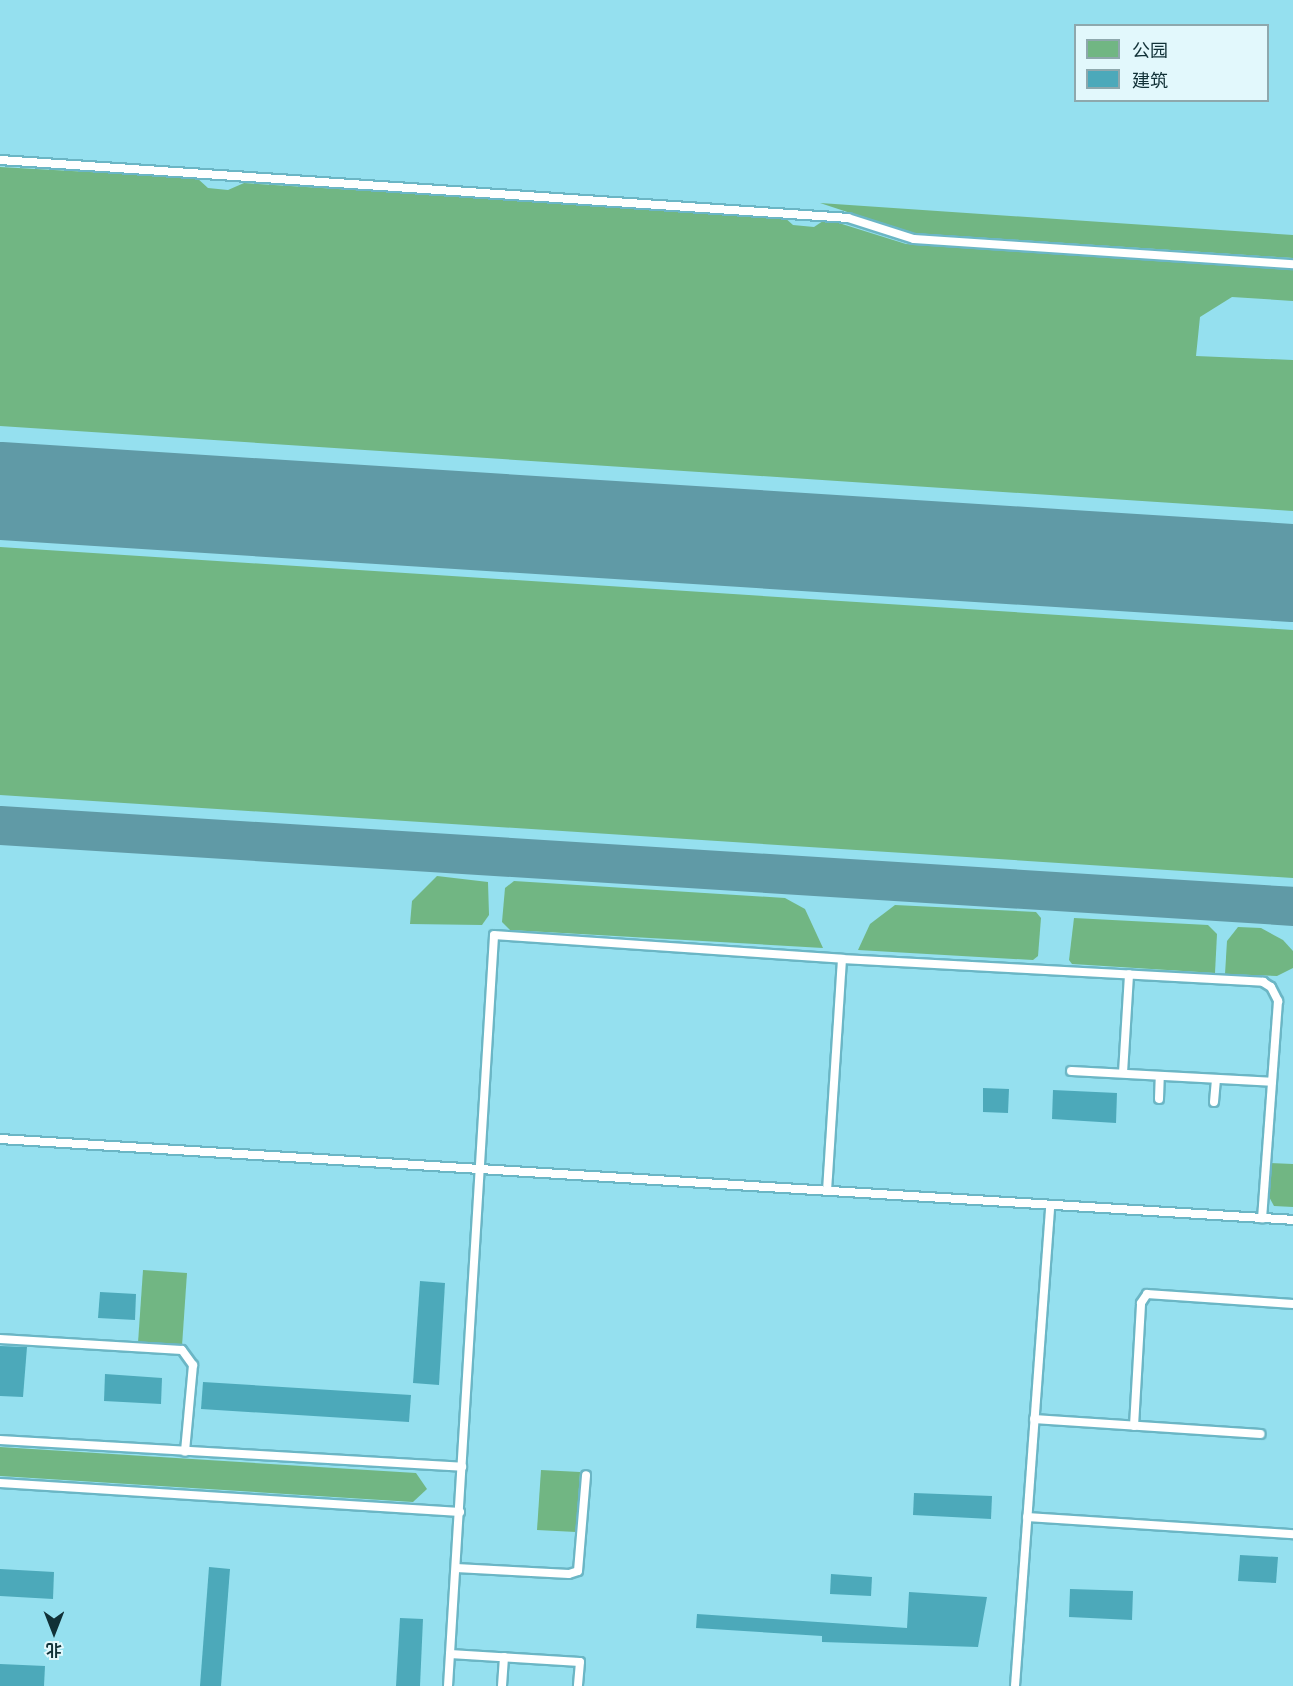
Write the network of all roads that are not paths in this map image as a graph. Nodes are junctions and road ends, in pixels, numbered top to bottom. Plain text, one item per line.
1 (0, 160) edge
2 (1293, 264) edge
3 (842, 959) junction
4 (1129, 974) junction
5 (1071, 1071) dead end
6 (1123, 1073) junction
7 (1160, 1076) junction
8 (1216, 1079) junction
9 (1272, 1082) junction
10 (1159, 1098) dead end
11 (1214, 1102) dead end
12 (0, 1139) edge
13 (480, 1170) junction
14 (827, 1190) junction
15 (1050, 1205) junction
16 (1262, 1218) junction
17 (1293, 1220) edge
18 (1293, 1304) edge
19 (0, 1339) edge
20 (1034, 1419) junction
21 (1134, 1426) junction
22 (1261, 1434) dead end
23 (0, 1440) edge
24 (185, 1452) junction
25 (462, 1467) junction
26 (586, 1475) dead end
27 (0, 1483) edge
28 (460, 1512) junction
29 (1027, 1517) junction
30 (1293, 1534) edge
31 (456, 1568) junction
32 (450, 1654) junction
33 (504, 1657) junction
34 (448, 1686) edge
35 (502, 1686) edge
36 (578, 1686) edge
37 (1015, 1686) edge

1 - 2 lane
3 - 4 lane
3 - 13 lane
3 - 14 lane
4 - 6 lane
4 - 9 lane
5 - 6 lane
6 - 7 lane
7 - 8 lane
7 - 10 lane
8 - 9 lane
8 - 11 lane
9 - 16 lane
12 - 13 lane
13 - 14 lane
13 - 25 lane
14 - 15 lane
15 - 16 lane
15 - 20 lane
16 - 17 lane
18 - 21 lane
19 - 24 lane
20 - 21 lane
20 - 29 lane
21 - 22 lane
23 - 24 lane
24 - 25 lane
25 - 28 lane
26 - 31 lane
27 - 28 lane
28 - 31 lane
29 - 30 lane
29 - 37 lane
31 - 32 lane
32 - 33 lane
32 - 34 lane
33 - 35 lane
33 - 36 lane

